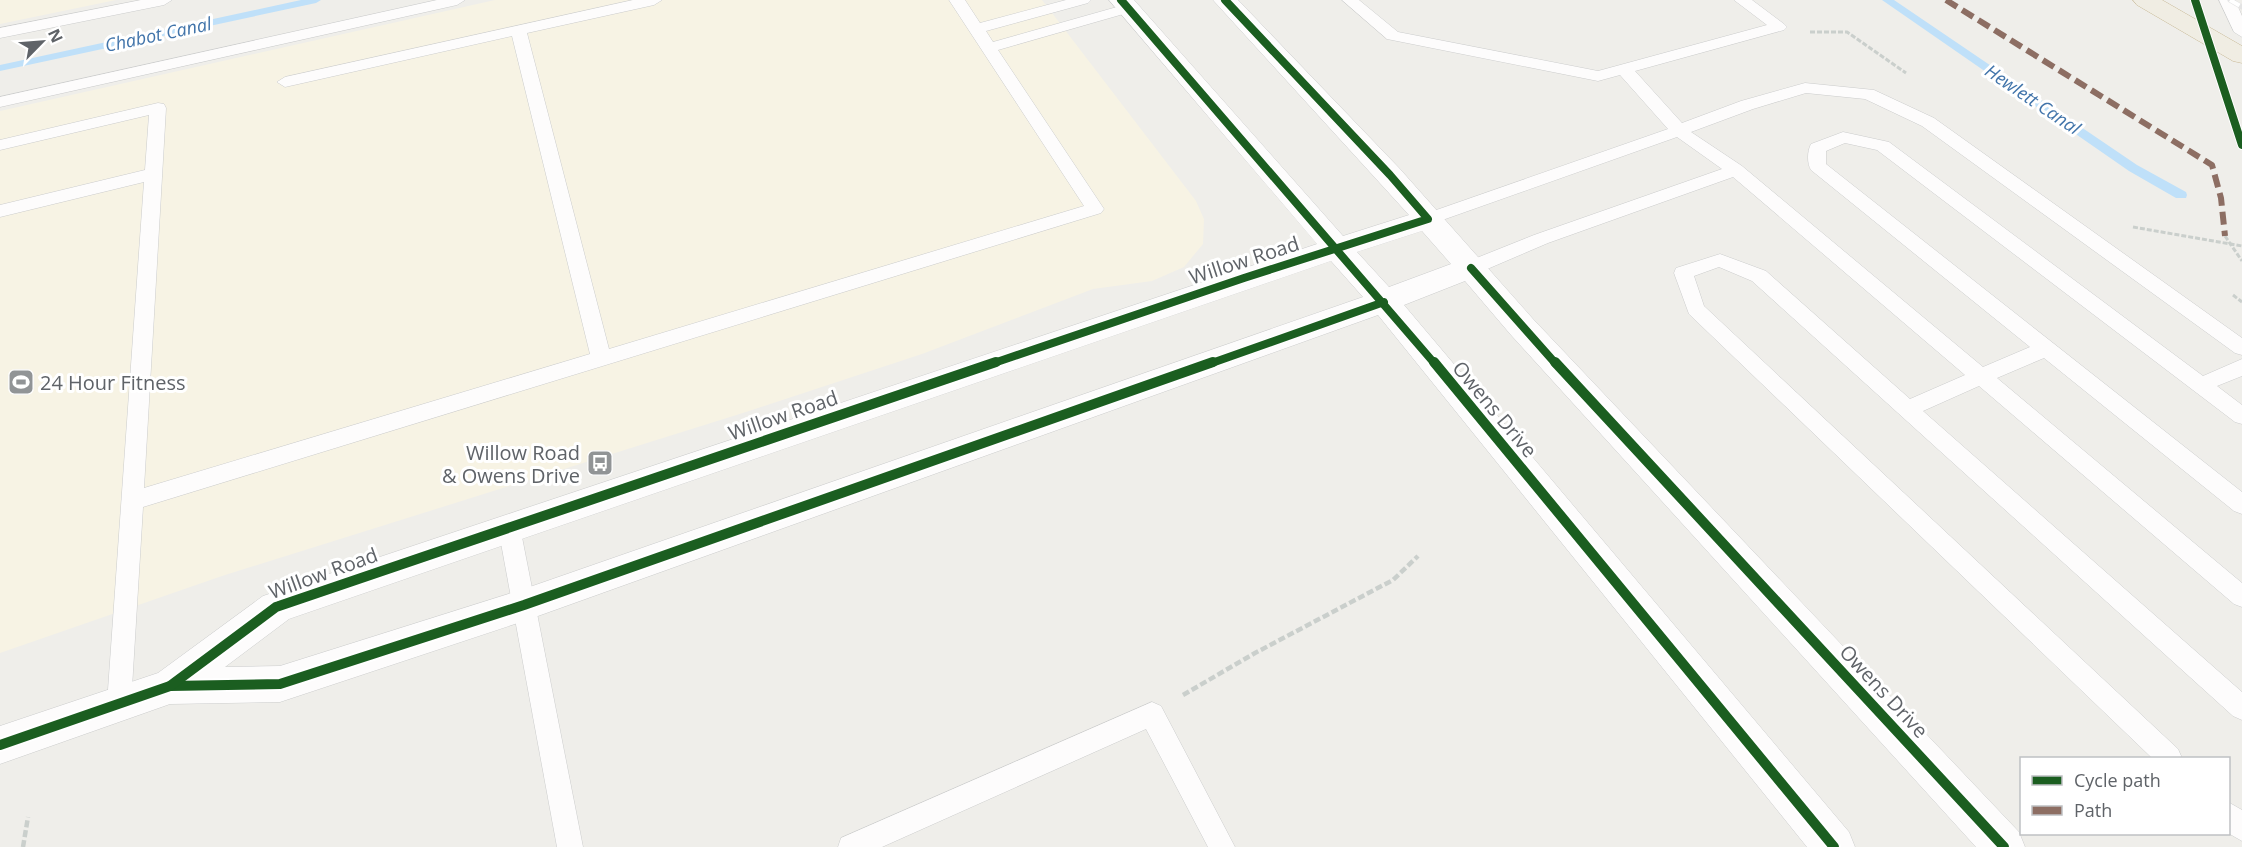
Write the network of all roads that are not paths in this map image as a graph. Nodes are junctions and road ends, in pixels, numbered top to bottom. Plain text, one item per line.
1 (164, 0) edge
2 (457, 0) edge
3 (654, 0) edge
4 (957, 0) edge
5 (1083, 0) edge
6 (1225, 0) edge
7 (1350, 0) edge
8 (1742, 0) edge
9 (2145, 0) edge
10 (2227, 0) edge
11 (1125, 4) edge
12 (977, 29) junction
13 (519, 31) junction
14 (2242, 32) edge
15 (0, 33) edge
16 (989, 48) junction
17 (2242, 56) edge
18 (1624, 69) junction
19 (285, 82) dead end
20 (0, 102) edge
21 (1680, 131) junction
22 (0, 145) edge
23 (1736, 170) junction
24 (154, 174) junction
25 (0, 211) edge
26 (1428, 219) junction
27 (1338, 248) junction
28 (1471, 268) junction
29 (1384, 302) junction
30 (2242, 348) edge
31 (2045, 349) junction
32 (601, 358) junction
33 (2242, 367) edge
34 (1980, 377) junction
35 (2201, 385) junction
36 (1909, 408) junction
37 (2242, 416) edge
38 (132, 501) junction
39 (2242, 505) edge
40 (509, 527) junction
41 (2242, 597) edge
42 (524, 605) junction
43 (170, 686) junction
44 (119, 704) junction
45 (2242, 708) edge
46 (0, 745) edge
47 (2167, 757) edge
48 (2230, 816) edge
49 (2242, 828) edge
50 (570, 847) edge
51 (851, 847) edge
52 (1222, 847) edge
53 (1834, 847) edge
54 (2004, 847) edge

1 - 15 lane
2 - 20 lane
3 - 13 lane
4 - 12 lane
5 - 12 lane
6 - 26 street, Owens Drive
7 - 18 lane
8 - 18 lane
9 - 17 highway
10 - 14 lane
11 - 16 lane
11 - 27 street, Owens Drive
12 - 16 lane
13 - 19 lane
13 - 32 lane
16 - 32 lane
18 - 21 lane
21 - 23 lane
21 - 26 lane
21 - 30 lane
22 - 24 lane
23 - 28 lane
23 - 34 lane
24 - 25 lane
24 - 38 lane
26 - 27 street, Willow Road
26 - 28 street, Owens Drive
27 - 29 street, Owens Drive
27 - 40 street, Willow Road
28 - 29 street, Willow Road
28 - 54 street, Owens Drive
29 - 42 street, Willow Road
29 - 53 street, Owens Drive
31 - 34 lane
31 - 35 lane
31 - 39 lane
32 - 38 lane
33 - 35 lane
34 - 36 lane
34 - 41 lane
35 - 37 lane
36 - 45 lane
36 - 47 lane
38 - 44 lane
40 - 42 lane
40 - 43 street, Willow Road
42 - 43 street, Willow Road
42 - 50 lane
43 - 44 street, Willow Road
44 - 46 street, Willow Road
48 - 49 lane
51 - 52 lane

